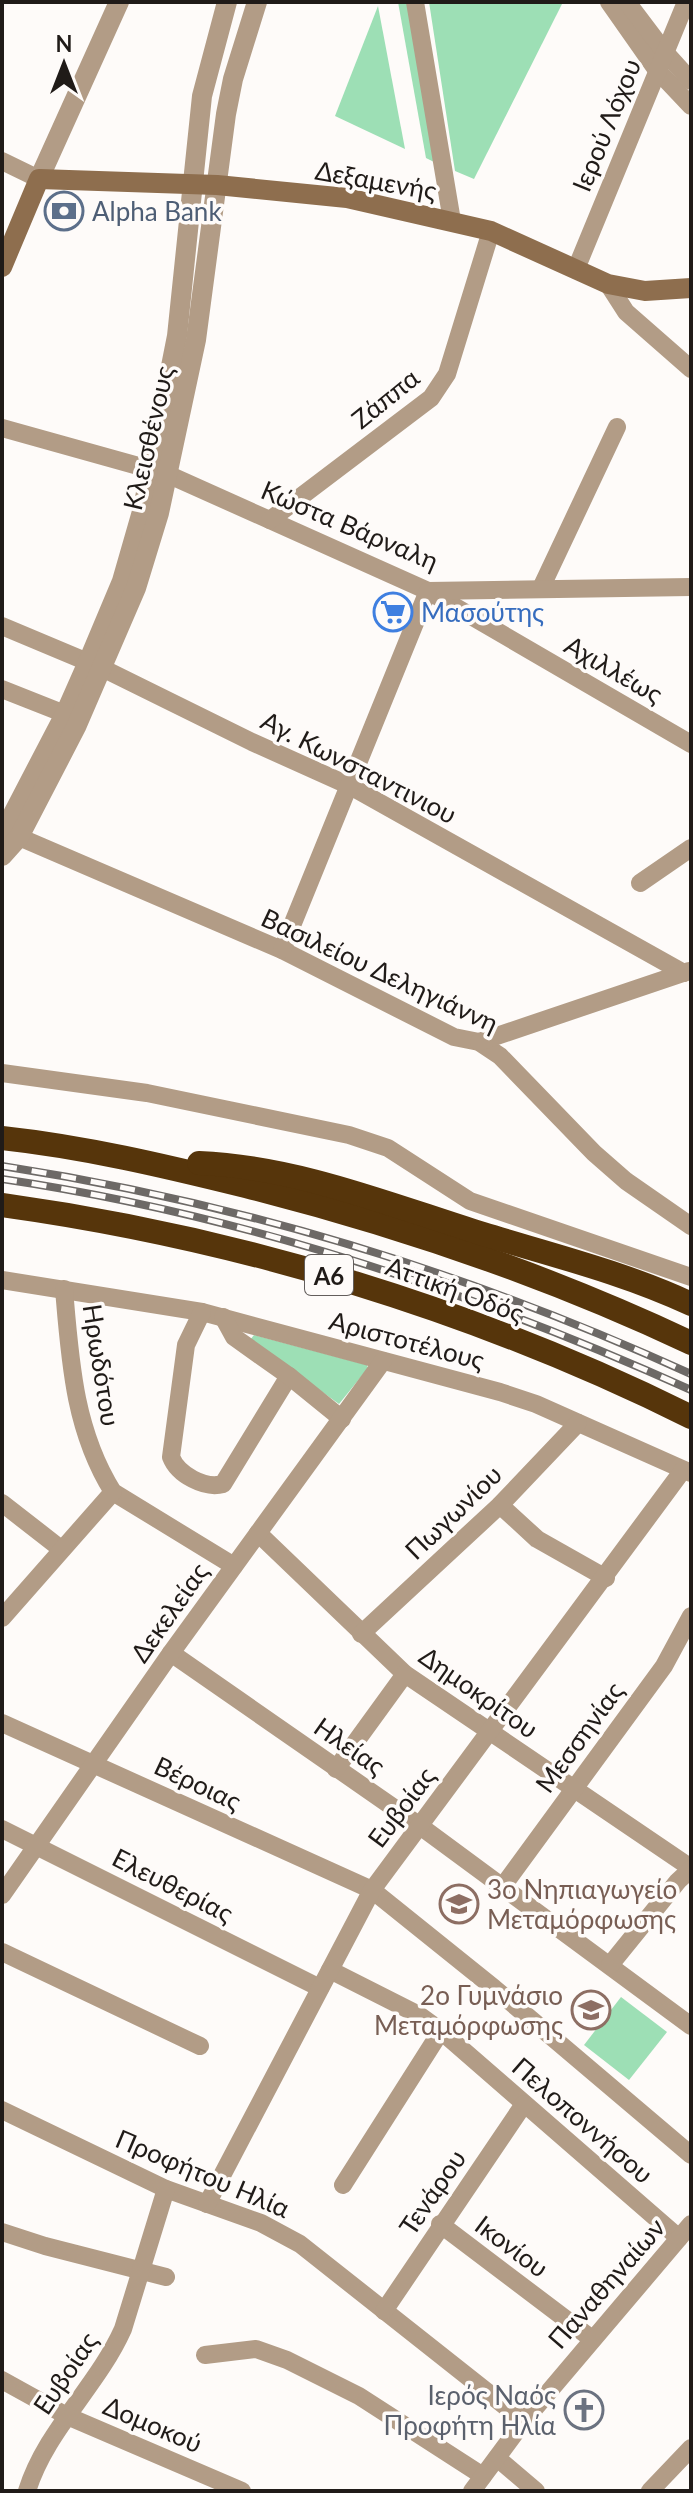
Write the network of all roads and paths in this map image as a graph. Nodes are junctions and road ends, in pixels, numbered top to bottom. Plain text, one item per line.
1 (119, 2) edge
2 (227, 2) edge
3 (257, 2) edge
4 (415, 2) edge
5 (609, 2) edge
6 (627, 2) edge
7 (686, 2) edge
8 (660, 60) junction
9 (691, 81) edge
10 (691, 106) edge
11 (2, 161) edge
12 (39, 179) junction
13 (193, 184) junction
14 (217, 185) junction
15 (452, 221) junction
16 (491, 231) junction
17 (2, 267) edge
18 (576, 269) junction
19 (608, 284) junction
20 (689, 290) edge
21 (187, 338) junction
22 (691, 369) edge
23 (617, 427) dead end
24 (2, 428) edge
25 (160, 472) junction
26 (270, 520) junction
27 (691, 587) edge
28 (541, 588) junction
29 (428, 591) junction
30 (2, 626) edge
31 (95, 665) junction
32 (2, 689) edge
33 (65, 714) junction
34 (691, 744) edge
35 (350, 786) junction
36 (7, 833) edge
37 (691, 848) edge
38 (2, 856) edge
39 (640, 883) dead end
40 (282, 950) junction
41 (688, 971) edge
42 (479, 1042) junction
43 (2, 1073) edge
44 (2, 1138) edge
45 (148, 1162) junction
46 (2, 1205) edge
47 (691, 1226) edge
48 (691, 1277) edge
49 (2, 1280) edge
50 (64, 1289) junction
51 (691, 1304) edge
52 (202, 1312) junction
53 (223, 1317) junction
54 (691, 1343) edge
55 (383, 1361) junction
56 (289, 1376) junction
57 (342, 1419) junction
58 (691, 1420) edge
59 (578, 1423) junction
60 (687, 1471) edge
61 (113, 1492) junction
62 (2, 1503) edge
63 (500, 1505) junction
64 (258, 1533) junction
65 (61, 1549) junction
66 (234, 1566) junction
67 (606, 1578) junction
68 (691, 1616) edge
69 (2, 1618) edge
70 (361, 1634) junction
71 (171, 1653) junction
72 (405, 1674) junction
73 (2, 1723) edge
74 (489, 1732) junction
75 (94, 1763) junction
76 (336, 1769) junction
77 (573, 1789) junction
78 (420, 1826) junction
79 (2, 1829) edge
80 (37, 1846) junction
81 (691, 1869) edge
82 (503, 1886) junction
83 (372, 1890) junction
84 (2, 1895) edge
85 (2, 1952) edge
86 (610, 1965) junction
87 (330, 1970) junction
88 (320, 1988) junction
89 (691, 2026) edge
90 (441, 2031) junction
91 (200, 2046) dead end
92 (524, 2104) junction
93 (2, 2110) edge
94 (691, 2155) edge
95 (343, 2185) dead end
96 (166, 2189) junction
97 (207, 2204) junction
98 (440, 2224) junction
99 (685, 2231) edge
100 (2, 2232) edge
101 (141, 2270) junction
102 (166, 2277) dead end
103 (384, 2311) junction
104 (592, 2339) junction
105 (205, 2355) dead end
106 (2, 2380) edge
107 (67, 2416) junction
108 (524, 2421) junction
109 (691, 2448) edge
110 (497, 2458) junction
111 (478, 2484) edge
112 (27, 2491) edge
113 (242, 2491) edge
114 (536, 2491) edge
115 (650, 2491) edge

1 - 12 street
2 - 13 street, Κλεισθένους
3 - 14 street, Κλεισθένους
4 - 15 street
5 - 8 street
6 - 8 street
7 - 8 street, Ιερού Λόχου
8 - 9 street
8 - 10 street
8 - 18 street, Ιερού Λόχου
11 - 12 street
12 - 13 main road, Δεξαμενής
12 - 17 main road
13 - 14 main road, Δεξαμενής
13 - 21 street, Κλεισθένους
14 - 15 main road, Δεξαμενής
14 - 21 street, Κλεισθένους
15 - 16 main road, Δεξαμενής
16 - 18 main road, Δεξαμενής
16 - 26 street, Ζάππα
18 - 19 main road, Δεξαμενής
19 - 20 main road, Δεξαμενής
19 - 22 street
21 - 25 street, Κλεισθένους
23 - 28 street
24 - 25 street, Κώστα Βάρναλη
25 - 26 street, Κώστα Βάρναλη
25 - 31 street, Κλεισθένους
26 - 29 street, Κώστα Βάρναλη
27 - 28 street, Κώστα Βάρναλη
28 - 29 street, Κώστα Βάρναλη
29 - 34 street, Αχιλλέως
29 - 35 street
30 - 31 street, Αγ. Κωνσταντινιου
31 - 33 street, Κλεισθένους
31 - 35 street, Αγ. Κωνσταντινιου
31 - 36 street, Κλεισθένους
32 - 33 street
33 - 36 street, Κλεισθένους
35 - 40 street
35 - 41 street, Αγ. Κωνσταντινιου
36 - 38 street, Κλεισθένους
36 - 40 street, Βασιλείου Δεληγιάννη
37 - 39 street
40 - 42 street, Βασιλείου Δεληγιάννη
41 - 42 street
42 - 47 street, Βασιλείου Δεληγιάννη
43 - 48 street
44 - 45 highway, Αττική Οδός
45 - 51 highway
45 - 54 highway, Αττική Οδός
46 - 58 highway, Αττική Οδός / Α6
49 - 50 street, Αριστοτέλους
50 - 52 street, Αριστοτέλους
50 - 61 street, Ηρωδότου
52 - 53 street, Αριστοτέλους
52 - 56 street
53 - 55 street, Αριστοτέλους
53 - 56 street
55 - 57 street, Δεκελείας
55 - 59 street, Αριστοτέλους
56 - 57 street
57 - 64 street, Δεκελείας
59 - 60 street, Αριστοτέλους
59 - 63 street, Πωγωνίου
60 - 67 street, Ευβοίας
61 - 65 street
61 - 66 street
62 - 65 street
63 - 67 street
63 - 70 street, Πωγωνίου
64 - 66 street, Δεκελείας
64 - 70 street, Δημοκρίτου
65 - 69 street
66 - 71 street, Δεκελείας
67 - 74 street, Ευβοίας
68 - 77 street, Μεσσηνίας
70 - 72 street, Δημοκρίτου
71 - 75 street, Δεκελείας
71 - 76 street, Ηλείας
72 - 74 street, Δημοκρίτου
72 - 76 street
73 - 75 street, Βέροιας
74 - 77 street, Δημοκρίτου
74 - 78 street, Ευβοίας
75 - 80 street, Δεκελείας
75 - 83 street, Βέροιας
76 - 78 street, Ηλείας
77 - 81 street, Δημοκρίτου
77 - 82 street, Μεσσηνίας
78 - 82 street, Ηλείας
78 - 83 street, Ευβοίας
79 - 80 street, Ελευθερίας
80 - 84 street, Δεκελείας
80 - 88 street, Ελευθερίας
81 - 86 street
82 - 86 street, Ηλείας
83 - 87 street, Ευβοίας
83 - 94 street, Βέροιας
85 - 91 street
86 - 89 street, Ηλείας
87 - 88 street, Ευβοίας
87 - 90 street, Πελοποννήσου
88 - 97 street, Ευβοίας
90 - 92 street, Πελοποννήσου
90 - 95 street
92 - 98 street, Τενάρου
92 - 99 street, Πελοποννήσου
93 - 96 street, Προφήτου Ηλία
96 - 97 street, Προφήτου Ηλία
96 - 101 street, Ευβοίας
97 - 103 street, Προφήτου Ηλία
98 - 103 street, Τενάρου
98 - 104 street, Ικονίου
99 - 104 street, Παναθηναίων
100 - 101 street
101 - 102 street
101 - 107 street, Ευβοίας
103 - 108 street, Προφήτου Ηλία
104 - 108 street, Παναθηναίων
105 - 111 street
106 - 107 street, Δομοκού
107 - 112 street, Ευβοίας
107 - 113 street, Δομοκού
108 - 110 street, Παναθηναίων
109 - 115 street
110 - 111 street, Παναθηναίων
110 - 114 street

